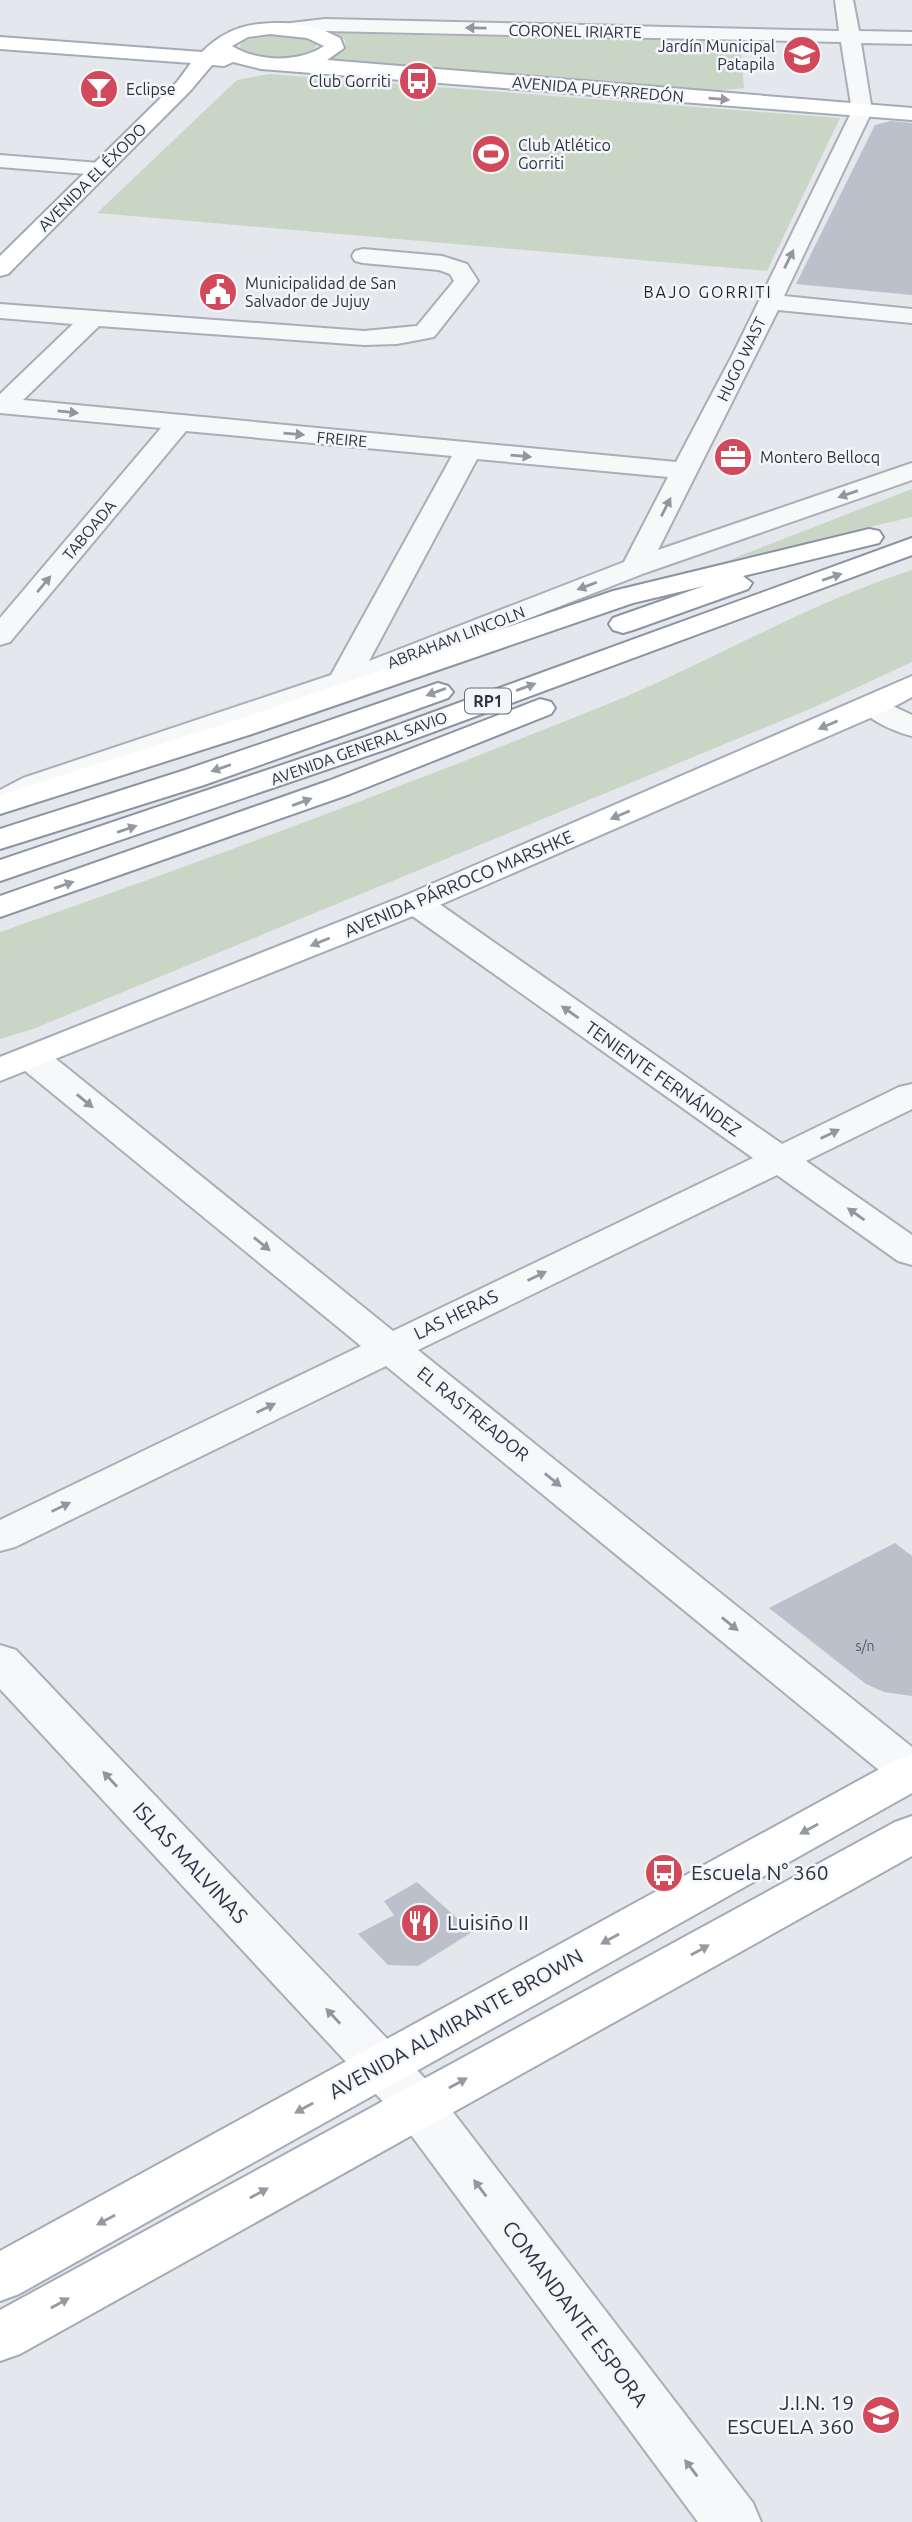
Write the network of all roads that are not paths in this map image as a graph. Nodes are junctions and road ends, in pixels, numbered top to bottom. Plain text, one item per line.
1 (844, 0) edge
2 (263, 9) dead end
3 (607, 10) dead end
4 (280, 29) junction
5 (606, 31) junction
6 (0, 35) edge
7 (849, 37) junction
8 (912, 38) edge
9 (0, 43) edge
10 (222, 46) junction
11 (256, 62) junction
12 (285, 63) junction
13 (184, 86) junction
14 (862, 111) junction
15 (912, 114) edge
16 (0, 161) edge
17 (99, 169) junction
18 (363, 256) dead end
19 (0, 269) edge
20 (768, 302) junction
21 (0, 312) edge
22 (912, 316) edge
23 (93, 318) junction
24 (1, 405) edge
25 (178, 424) junction
26 (468, 451) junction
27 (684, 471) junction
28 (912, 471) edge
29 (912, 524) edge
30 (869, 537) junction
31 (912, 546) edge
32 (635, 568) junction
33 (798, 589) junction
34 (0, 636) edge
35 (343, 681) junction
36 (912, 685) edge
37 (873, 705) junction
38 (912, 727) edge
39 (0, 778) edge
40 (34, 785) junction
41 (0, 804) edge
42 (0, 839) edge
43 (0, 871) edge
44 (416, 903) junction
45 (0, 907) edge
46 (16, 1064) edge
47 (912, 1095) edge
48 (777, 1160) junction
49 (912, 1252) edge
50 (390, 1347) junction
51 (0, 1537) edge
52 (0, 1661) edge
53 (912, 1772) edge
54 (855, 1804) junction
55 (908, 1841) edge
56 (380, 2066) junction
57 (418, 2105) junction
58 (0, 2278) edge
59 (0, 2337) edge
60 (732, 2522) edge

1 - 7 street
2 - 10 main road, AVENIDA EL ÉXODO
3 - 5 street
5 -> 4 street, CORONEL IRIARTE
4 - 10 main road
4 - 12 main road
5 - 7 street, CORONEL IRIARTE
6 - 10 main road
7 - 8 street, CORONEL IRIARTE
7 - 14 street
9 - 10 main road
10 - 11 main road
10 - 13 main road, AVENIDA EL ÉXODO
11 - 12 main road
11 - 13 main road, AVENIDA EL ÉXODO
12 -> 14 main road, AVENIDA PUEYRREDÓN
13 - 17 main road, AVENIDA EL ÉXODO
14 - 15 main road, AVENIDA PUEYRREDÓN
20 -> 14 street, HUGO WAST
16 - 17 street
17 - 19 main road, AVENIDA EL ÉXODO
18 - 23 street
20 - 22 street
20 - 27 street, HUGO WAST
21 - 23 street
23 - 24 street
24 -> 25 street, FREIRE
25 -> 26 street, FREIRE
34 -> 25 street, TABOADA
26 -> 27 street, FREIRE
26 - 35 street
32 -> 27 street, HUGO WAST
28 -> 32 street, ABRAHAM LINCOLN
29 - 30 main road, AVENIDA GENERAL SAVIO / RP1
30 - 41 main road
30 -> 42 main road, AVENIDA GENERAL SAVIO / RP1
33 -> 31 main road, AVENIDA GENERAL SAVIO / RP1
32 -> 35 street, ABRAHAM LINCOLN
43 -> 33 main road, AVENIDA GENERAL SAVIO / RP1
45 -> 33 main road
35 - 40 street, ABRAHAM LINCOLN
36 - 37 main road, AVENIDA PÁRROCO MARSHKE
37 - 38 street
37 -> 44 main road, AVENIDA PÁRROCO MARSHKE
39 - 40 street
40 - 41 street, ABRAHAM LINCOLN
44 -> 46 main road, AVENIDA PÁRROCO MARSHKE
48 -> 44 street, TENIENTE FERNÁNDEZ
46 -> 50 street, EL RASTREADOR
48 -> 47 street, LAS HERAS
49 -> 48 street, TENIENTE FERNÁNDEZ
50 -> 48 street, LAS HERAS
51 -> 50 street, LAS HERAS
50 -> 53 street, EL RASTREADOR
56 -> 52 street, ISLAS MALVINAS
53 - 54 main road, AVENIDA ALMIRANTE BROWN
54 - 55 main road
54 -> 56 main road, AVENIDA ALMIRANTE BROWN
57 -> 55 main road
56 - 57 street, ISLAS MALVINAS
56 -> 58 main road, AVENIDA ALMIRANTE BROWN
59 -> 57 main road
60 -> 57 street, COMANDANTE ESPORA

